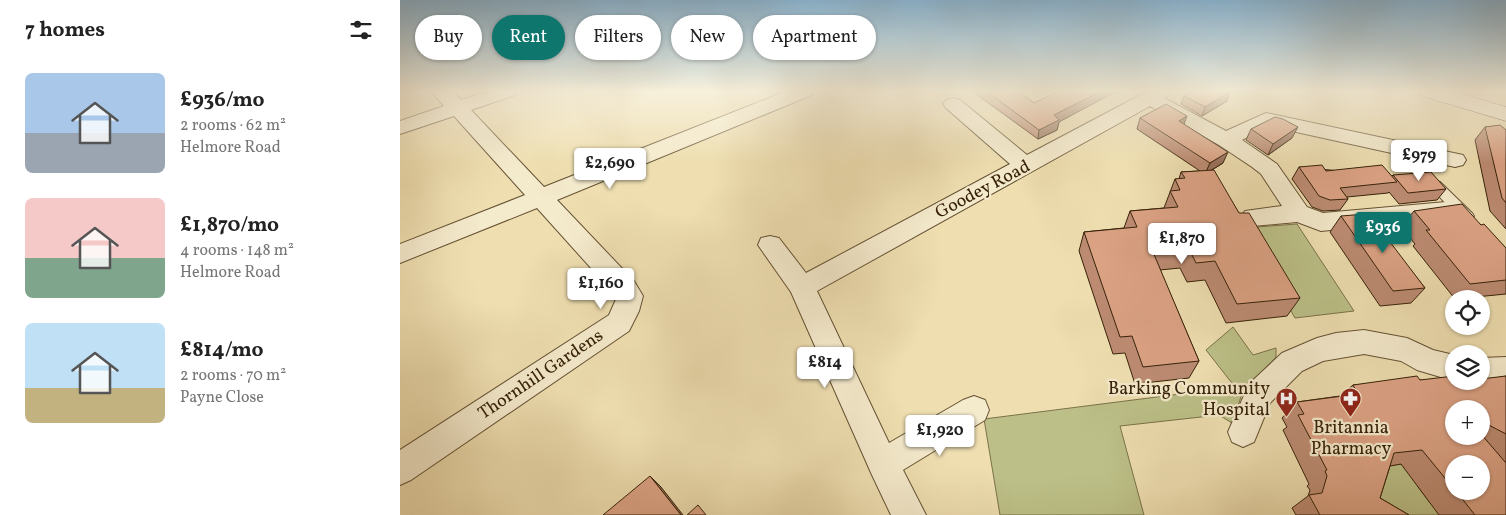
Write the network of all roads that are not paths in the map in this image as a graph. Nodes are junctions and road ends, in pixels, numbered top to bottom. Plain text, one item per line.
1 (423, 115) edge
2 (463, 115) edge
3 (745, 115) edge
4 (966, 115) edge
5 (1114, 115) edge
6 (1185, 115) edge
7 (400, 128) edge
8 (1226, 140) junction
9 (1456, 160) dead end
10 (1026, 166) junction
11 (1436, 185) edge
12 (542, 197) junction
13 (1459, 209) junction
14 (1299, 213) junction
15 (1251, 214) edge
16 (1478, 223) edge
17 (770, 244) dead end
18 (400, 254) edge
19 (802, 287) junction
20 (1445, 366) edge
21 (1490, 370) edge
22 (1506, 370) edge
23 (974, 410) dead end
24 (1243, 432) dead end
25 (883, 464) junction
26 (400, 469) edge
27 (909, 515) edge

1 - 7 street
2 - 12 street, Thornhill Gardens
3 - 12 street
4 - 10 street
5 - 10 street, Goodey Road
6 - 8 street
8 - 9 street
8 - 14 street
10 - 19 street, Goodey Road
11 - 13 lane
12 - 18 street
12 - 26 street, Thornhill Gardens
13 - 14 street
13 - 16 lane
14 - 15 street
17 - 19 street
19 - 25 street
20 - 24 street
21 - 22 street
23 - 25 street
25 - 27 street

